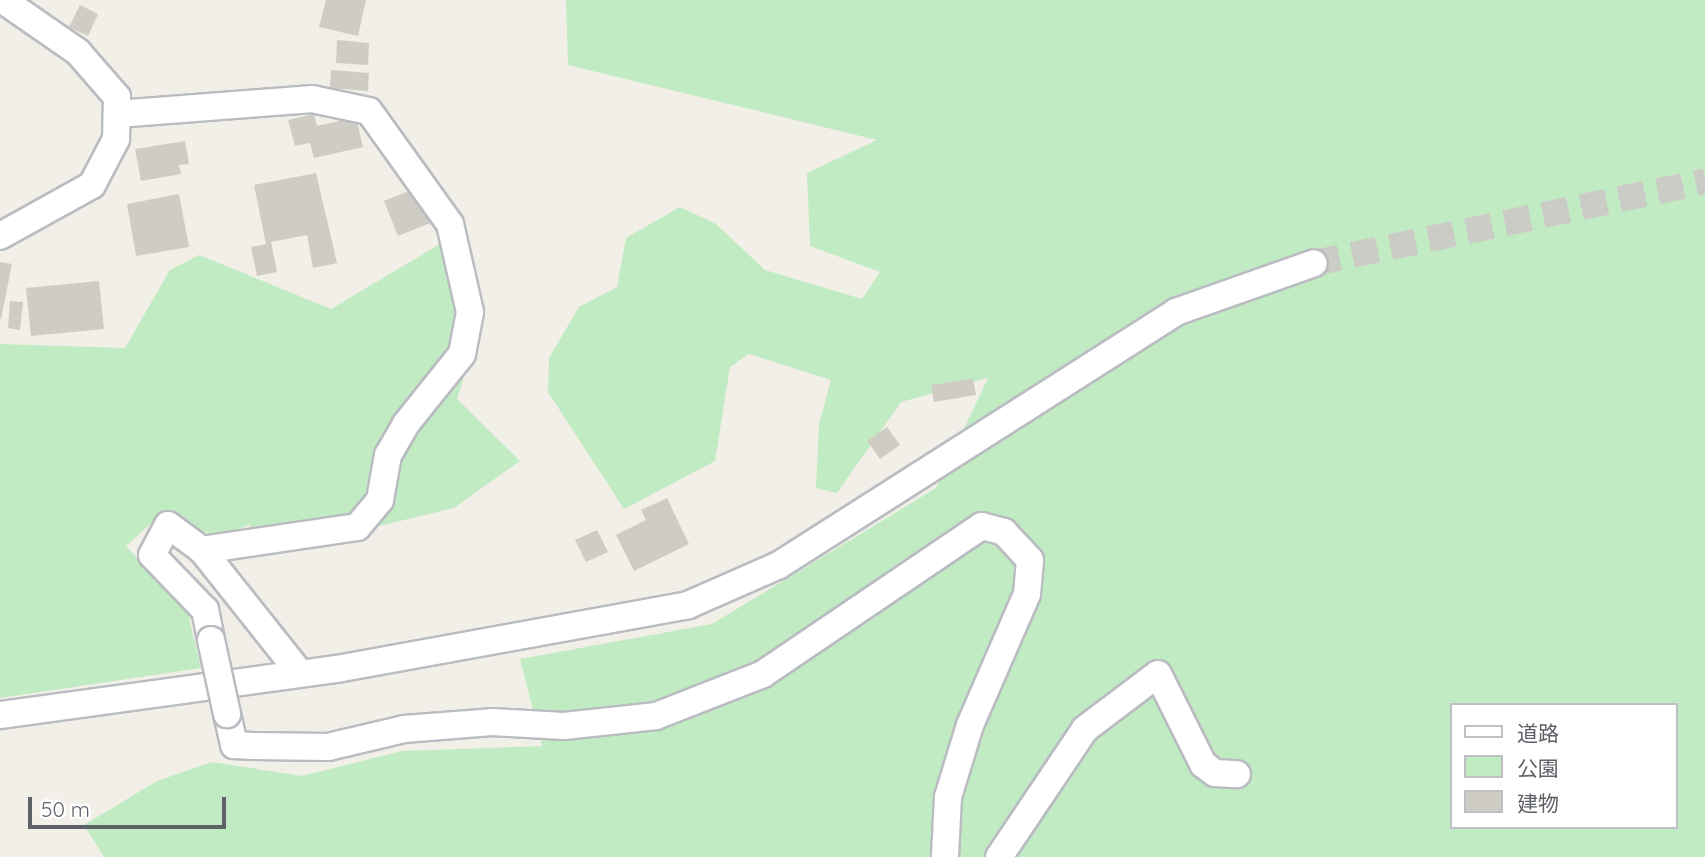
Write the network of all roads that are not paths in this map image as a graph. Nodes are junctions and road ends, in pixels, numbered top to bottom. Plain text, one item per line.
1 (3, 0) edge
2 (117, 114) junction
3 (0, 236) edge
4 (1314, 263) tunnel mouth
5 (202, 550) junction
6 (299, 672) junction
7 (0, 715) edge
8 (1237, 774) dead end
9 (945, 857) edge
10 (999, 857) edge

1 - 2 street
2 - 3 street
2 - 5 street
4 - 6 street
5 - 6 street
5 - 9 street, bridge
6 - 7 street
8 - 10 street

